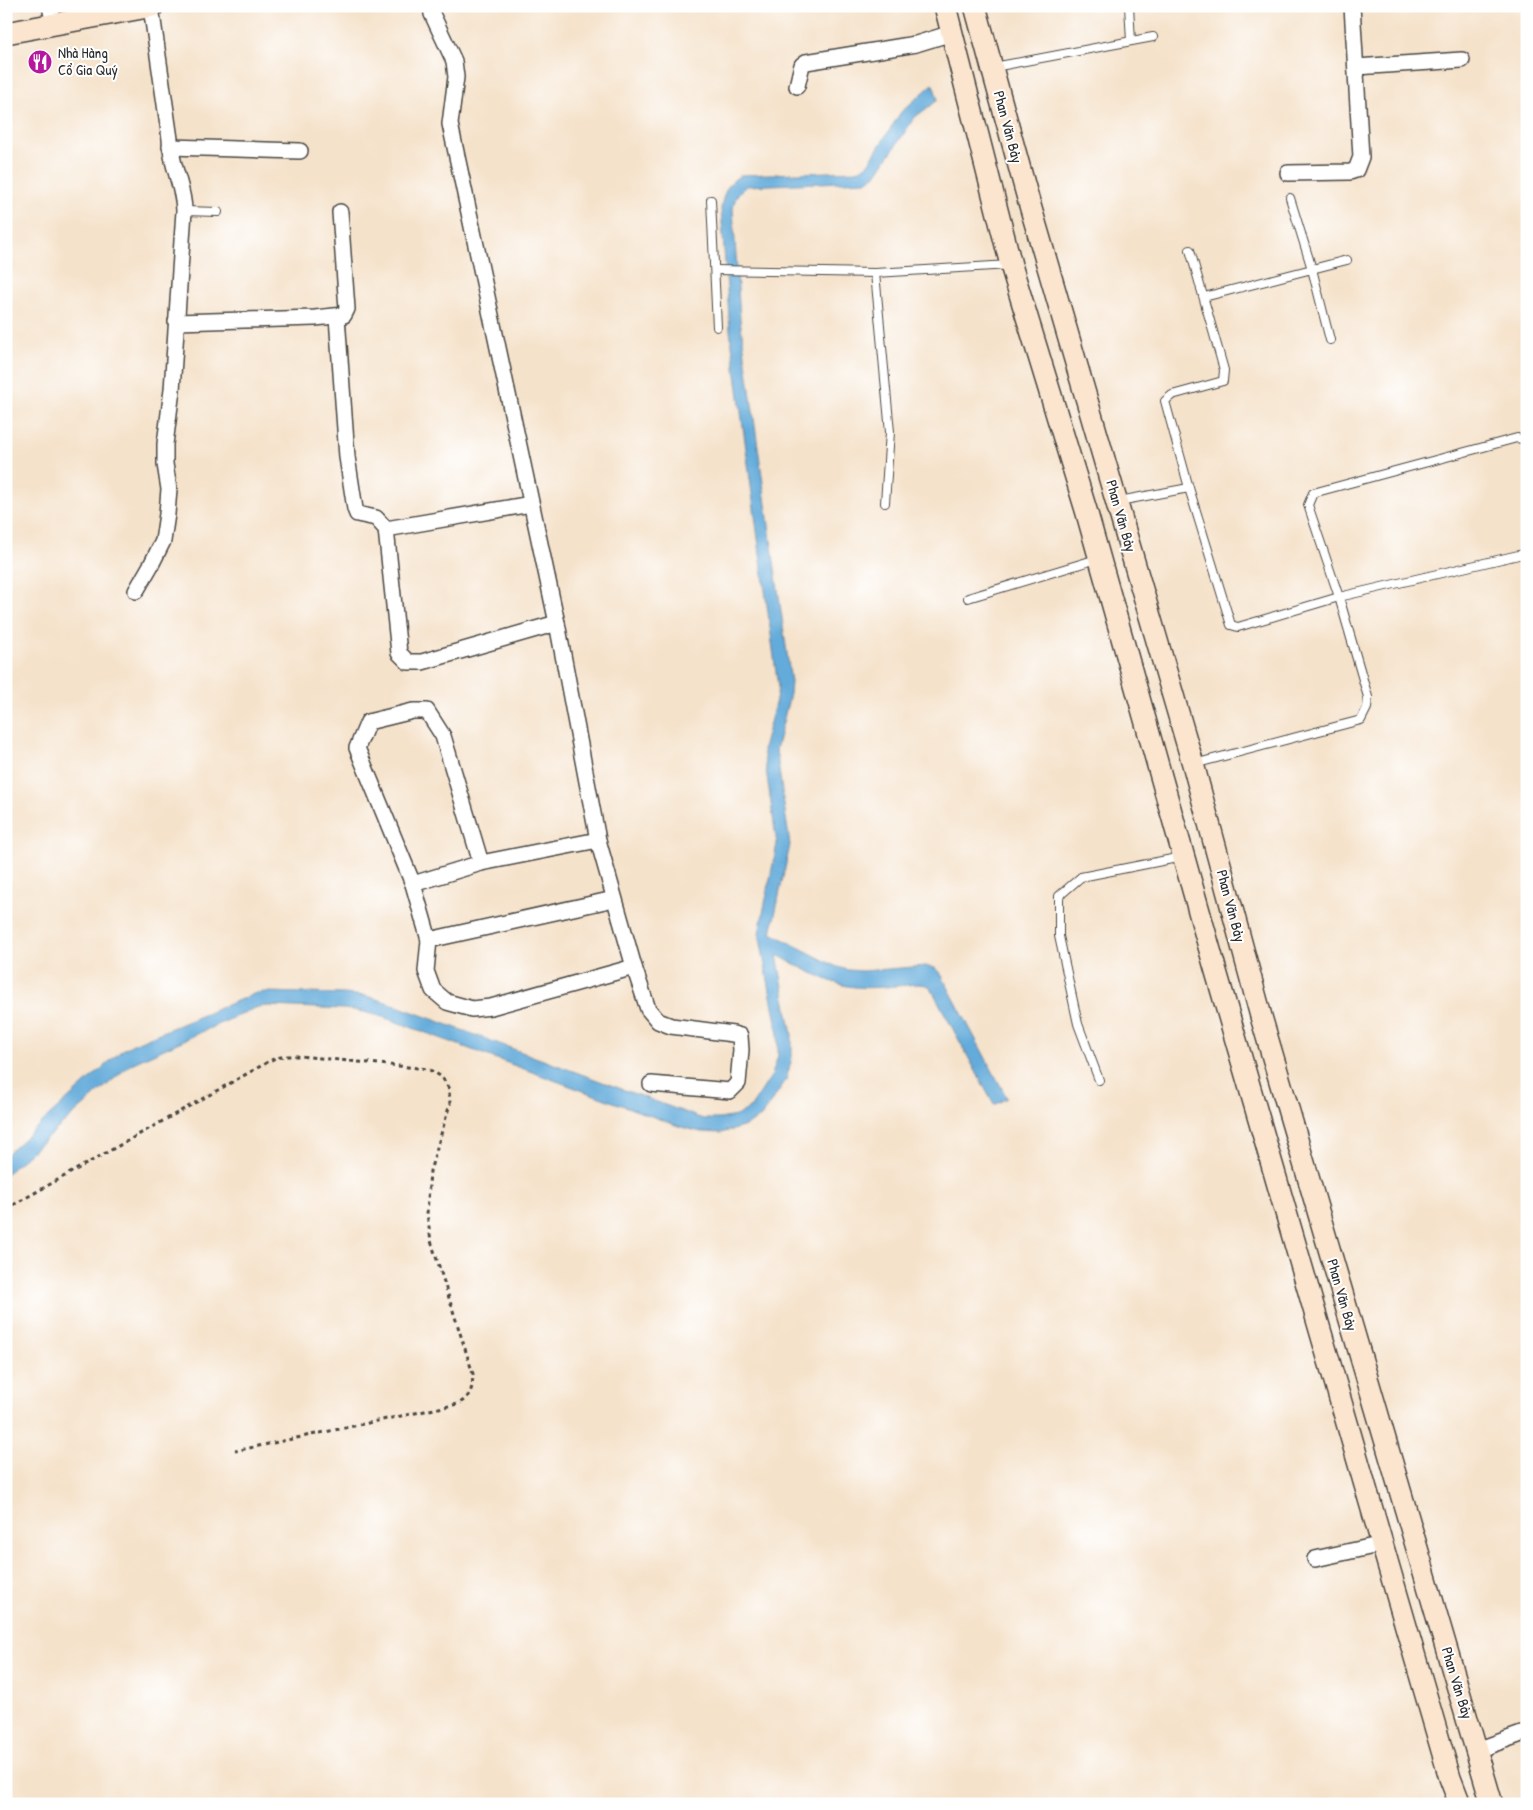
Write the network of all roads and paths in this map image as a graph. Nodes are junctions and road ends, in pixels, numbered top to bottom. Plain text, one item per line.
1 (152, 6) edge
2 (431, 6) edge
3 (945, 6) edge
4 (975, 6) edge
5 (1129, 6) edge
6 (1359, 6) edge
7 (1352, 7) edge
8 (52, 16) edge
9 (6, 33) edge
10 (952, 33) junction
11 (1153, 37) dead end
12 (1131, 41) junction
13 (1462, 60) dead end
14 (992, 67) junction
15 (1356, 67) junction
16 (798, 86) dead end
17 (170, 146) junction
18 (300, 151) dead end
19 (1288, 173) dead end
20 (1290, 198) dead end
21 (711, 200) dead end
22 (184, 211) junction
23 (218, 212) dead end
24 (340, 212) dead end
25 (1190, 250) dead end
26 (1348, 260) dead end
27 (1011, 265) junction
28 (1312, 269) junction
29 (715, 270) junction
30 (874, 273) junction
31 (1204, 297) junction
32 (336, 317) junction
33 (176, 322) junction
34 (718, 327) dead end
35 (1330, 340) dead end
36 (1527, 440) edge
37 (1189, 488) junction
38 (1116, 502) junction
39 (531, 504) junction
40 (885, 504) dead end
41 (1086, 510) junction
42 (386, 529) junction
43 (1527, 553) edge
44 (1099, 558) junction
45 (136, 590) dead end
46 (1338, 597) junction
47 (968, 598) dead end
48 (557, 623) junction
49 (1194, 764) junction
50 (598, 840) junction
51 (1184, 856) junction
52 (481, 863) junction
53 (413, 884) junction
54 (614, 899) junction
55 (429, 940) junction
56 (634, 967) junction
57 (1099, 1080) dead end
58 (651, 1084) dead end
59 (6, 1209) edge
60 (235, 1451) dead end
61 (1383, 1544) junction
62 (1315, 1559) dead end
63 (1527, 1732) edge
64 (1477, 1750) junction
65 (1460, 1804) edge
66 (1492, 1804) edge

1 - 8 main road
1 - 17 street
2 - 39 street
3 - 10 main road, Phan Văn Bảy
4 - 14 main road, Phan Văn Bảy
5 - 12 lane
6 - 7 street
7 - 15 street
8 - 9 main road
10 - 16 street
10 - 27 main road, Phan Văn Bảy
11 - 12 lane
12 - 14 lane
13 - 15 street
14 - 38 main road, Phan Văn Bảy
15 - 19 street
17 - 18 street
17 - 22 street
20 - 28 lane
21 - 29 lane
22 - 23 lane
22 - 33 street
24 - 32 street
25 - 31 lane
26 - 28 lane
27 - 30 lane
27 - 41 main road, Phan Văn Bảy
28 - 31 lane
28 - 35 lane
29 - 30 lane
29 - 34 lane
30 - 40 lane
31 - 37 lane
32 - 33 street
32 - 42 street
33 - 45 street
36 - 46 lane
37 - 38 lane
37 - 46 lane
38 - 41 main road
38 - 49 main road, Phan Văn Bảy
39 - 42 street
39 - 48 street
41 - 44 main road, Phan Văn Bảy
42 - 48 street
43 - 46 lane
44 - 47 lane
44 - 51 main road, Phan Văn Bảy
46 - 49 lane
48 - 50 street
49 - 64 main road, Phan Văn Bảy
50 - 52 street
50 - 54 street
51 - 57 lane
51 - 61 main road, Phan Văn Bảy
52 - 53 street
52 - 53 street
53 - 55 street
54 - 55 street
54 - 56 street
55 - 56 street
56 - 58 street
59 - 60 path
61 - 62 street
61 - 65 main road, Phan Văn Bảy
63 - 64 street
64 - 66 main road, Phan Văn Bảy

